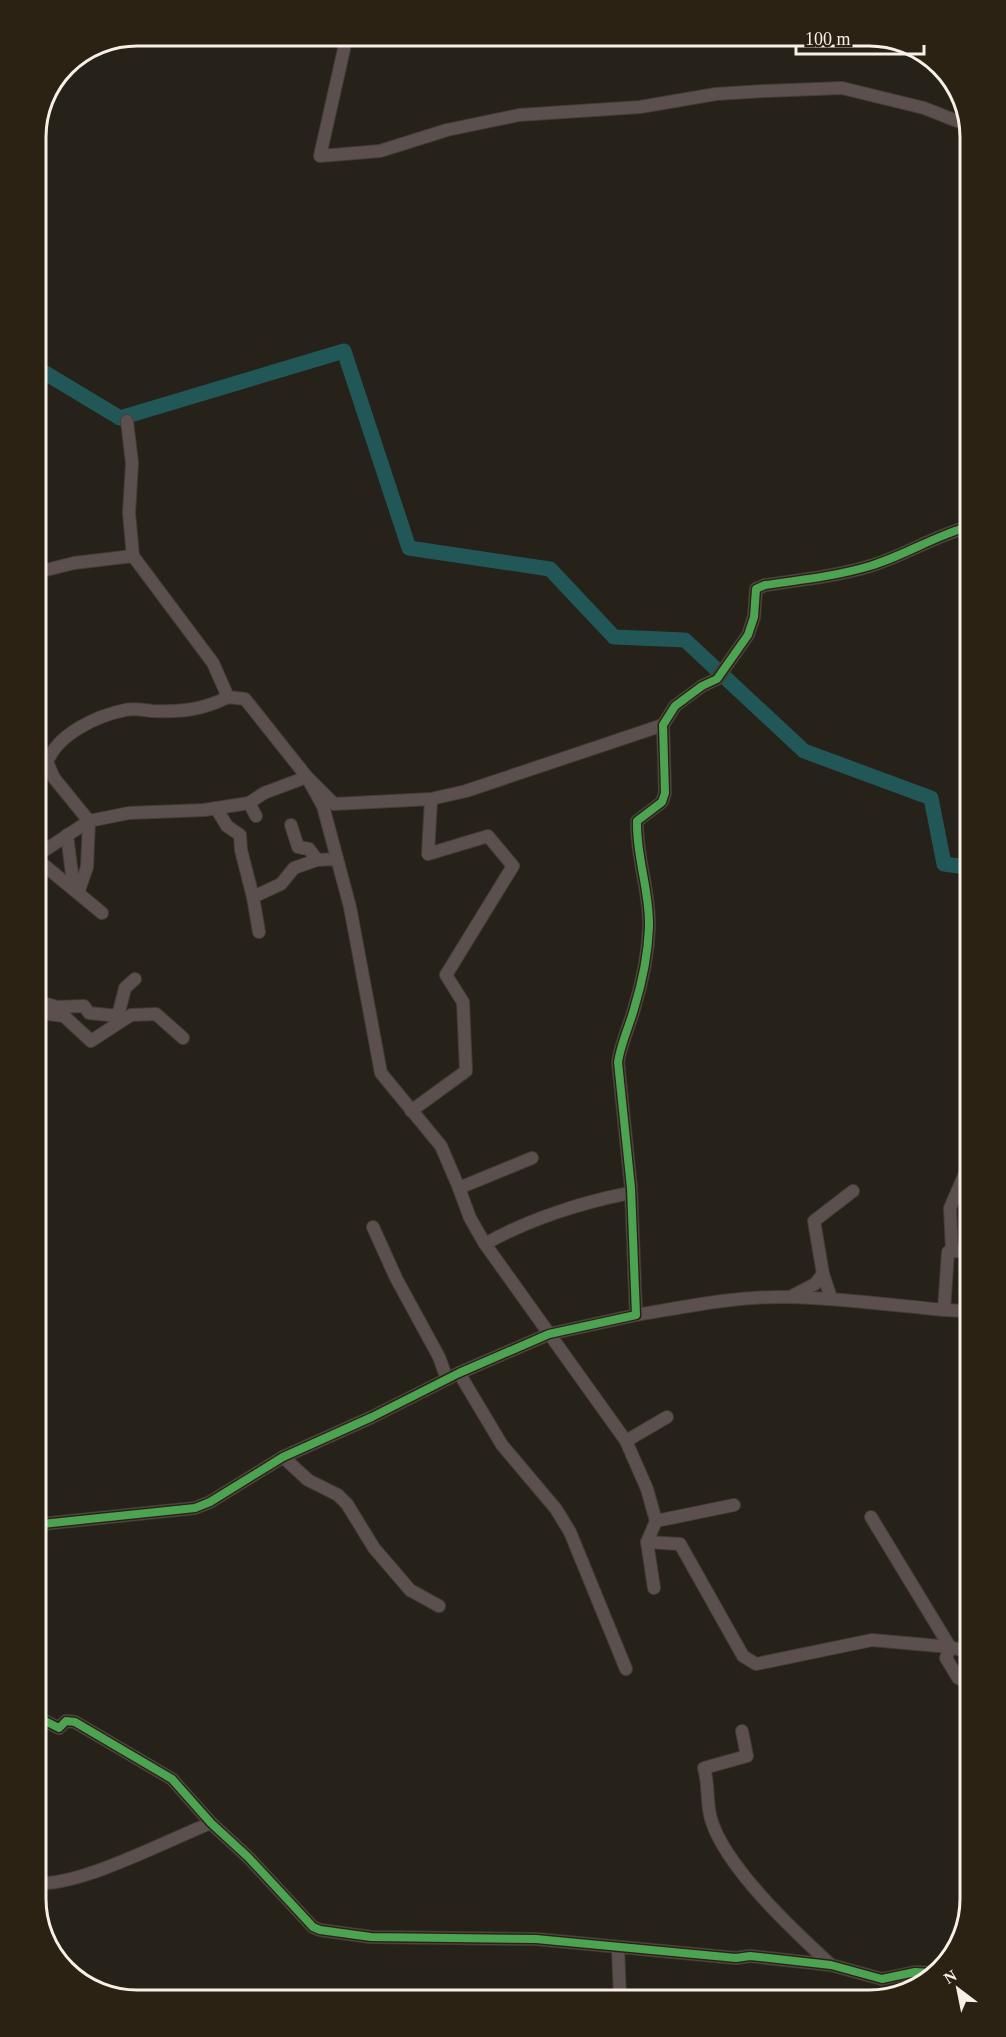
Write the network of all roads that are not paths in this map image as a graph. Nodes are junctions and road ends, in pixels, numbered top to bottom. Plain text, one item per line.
1 (344, 47) edge
2 (958, 121) edge
3 (127, 421) dead end
4 (960, 529) edge
5 (134, 556) junction
6 (47, 570) edge
7 (228, 697) junction
8 (663, 724) junction
9 (307, 777) junction
10 (431, 799) junction
11 (249, 803) junction
12 (216, 808) junction
13 (256, 816) dead end
14 (89, 820) junction
15 (291, 825) dead end
16 (67, 835) junction
17 (47, 849) edge
18 (337, 859) junction
19 (317, 860) junction
20 (47, 867) edge
21 (76, 891) junction
22 (252, 897) junction
23 (102, 913) dead end
24 (259, 932) dead end
25 (135, 979) dead end
26 (47, 1004) edge
27 (47, 1014) edge
28 (183, 1038) dead end
29 (411, 1111) junction
30 (532, 1158) dead end
31 (960, 1185) edge
32 (459, 1188) junction
33 (853, 1191) dead end
34 (630, 1193) junction
35 (373, 1227) dead end
36 (485, 1244) junction
37 (960, 1250) edge
38 (952, 1251) junction
39 (823, 1274) junction
40 (790, 1297) junction
41 (831, 1298) junction
42 (944, 1310) junction
43 (960, 1311) edge
44 (636, 1315) junction
45 (549, 1334) junction
46 (459, 1373) junction
47 (447, 1379) junction
48 (667, 1417) dead end
49 (626, 1441) junction
50 (283, 1457) junction
51 (734, 1505) dead end
52 (871, 1517) dead end
53 (656, 1521) junction
54 (47, 1523) edge
55 (647, 1542) junction
56 (654, 1588) dead end
57 (439, 1606) dead end
58 (950, 1647) junction
59 (960, 1650) edge
60 (626, 1669) dead end
61 (960, 1679) edge
62 (47, 1722) edge
63 (742, 1731) dead end
64 (211, 1823) junction
65 (47, 1883) edge
66 (618, 1949) junction
67 (831, 1965) junction
68 (922, 1972) edge
69 (620, 1990) edge

1 - 2 street
3 - 5 street
4 - 8 street
5 - 6 street
5 - 7 street
7 - 9 street
7 - 14 street
8 - 10 street
8 - 34 street
9 - 10 street
9 - 11 street
9 - 18 street
10 - 29 street
11 - 12 street
11 - 13 street
12 - 14 street
12 - 22 street
14 - 16 street
14 - 21 street
15 - 19 street
16 - 17 street
16 - 21 street
18 - 19 street
18 - 29 street
19 - 22 street
20 - 21 street
21 - 23 street
22 - 24 street
25 - 26 street
27 - 28 street
29 - 32 street
30 - 32 street
31 - 38 street
32 - 36 street
33 - 39 street
34 - 36 street
34 - 44 street
35 - 47 street
36 - 45 street
37 - 38 street
38 - 42 street
39 - 40 street
39 - 41 street
40 - 41 street
40 - 44 street
41 - 42 street
42 - 43 street
44 - 45 street
45 - 46 street
45 - 49 street
46 - 47 street
46 - 60 street
47 - 50 street
48 - 49 street
49 - 53 street
50 - 54 street
50 - 57 street
51 - 53 street
52 - 58 street
53 - 55 street
55 - 56 street
55 - 58 street
58 - 59 street
58 - 61 street
62 - 64 street
63 - 67 street
64 - 65 street
64 - 66 street
66 - 67 street
66 - 69 street
67 - 68 street

